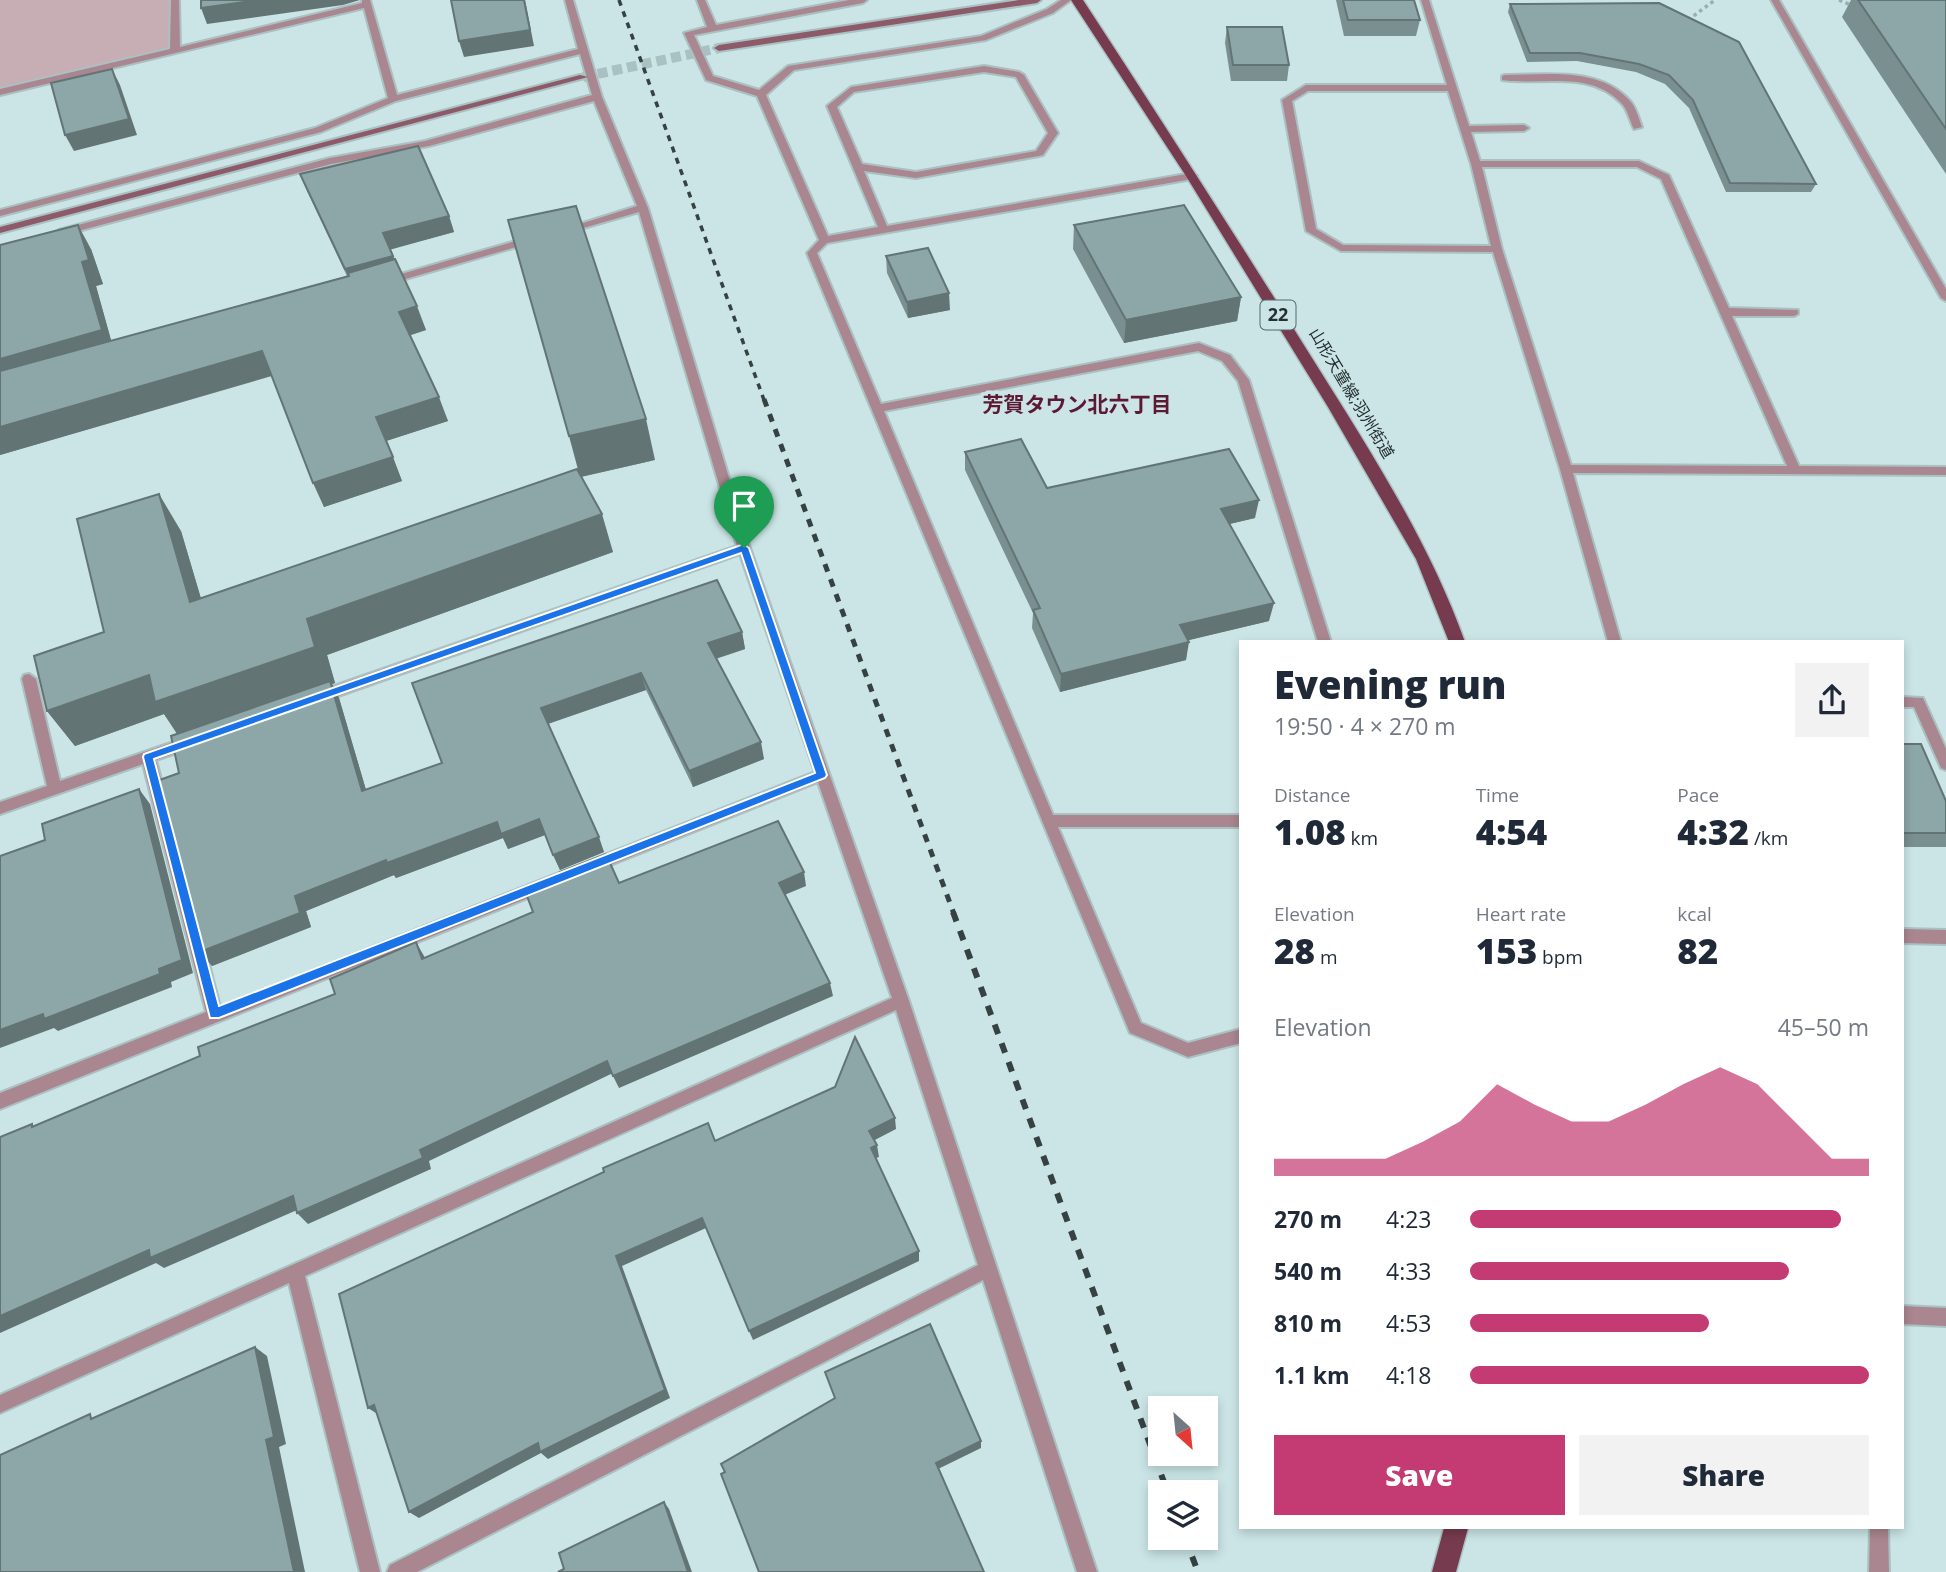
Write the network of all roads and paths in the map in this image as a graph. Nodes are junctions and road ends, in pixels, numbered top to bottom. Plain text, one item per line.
1 (175, 0) edge
2 (569, 0) edge
3 (701, 0) edge
4 (863, 0) edge
5 (1037, 0) edge
6 (1067, 0) edge
7 (1077, 0) edge
8 (1425, 0) edge
9 (1716, 0) edge
10 (1775, 0) edge
11 (1839, 0) edge
12 (366, 2) edge
13 (1859, 8) dead end
14 (1683, 24) edge
15 (713, 29) junction
16 (719, 48) tunnel mouth
17 (176, 49) junction
18 (584, 50) junction
19 (583, 76) tunnel mouth
20 (1505, 78) dead end
21 (1450, 88) junction
22 (0, 92) edge
23 (761, 94) junction
24 (597, 97) junction
25 (393, 99) junction
26 (1637, 127) dead end
27 (1524, 128) dead end
28 (1464, 129) junction
29 (1476, 164) junction
30 (858, 167) junction
31 (1192, 176) junction
32 (643, 208) junction
33 (0, 213) edge
34 (0, 230) edge
35 (884, 230) junction
36 (57, 233) edge
37 (824, 240) junction
38 (1497, 248) junction
39 (375, 285) edge
40 (1946, 299) edge
41 (1725, 312) junction
42 (1794, 312) dead end
43 (876, 409) junction
44 (1566, 468) junction
45 (1794, 468) junction
46 (1946, 471) edge
47 (744, 548) junction
48 (1324, 640) edge
49 (1456, 640) edge
50 (1613, 640) edge
51 (29, 680) dead end
52 (304, 702) edge
53 (1904, 702) edge
54 (200, 739) edge
55 (148, 757) junction
56 (1946, 764) edge
57 (821, 775) junction
58 (55, 788) junction
59 (0, 808) edge
60 (1049, 821) junction
61 (1239, 821) edge
62 (1904, 936) edge
63 (1946, 937) edge
64 (901, 1001) junction
65 (214, 1014) junction
66 (1239, 1037) edge
67 (0, 1101) edge
68 (988, 1269) junction
69 (295, 1271) junction
70 (1904, 1315) edge
71 (1946, 1317) edge
72 (0, 1404) edge
73 (1456, 1529) edge
74 (1879, 1529) edge
75 (370, 1572) edge
76 (397, 1572) edge
77 (1087, 1572) edge
78 (1444, 1572) edge
79 (1879, 1572) edge

1 - 17 street
2 - 18 street
3 - 15 street
4 - 15 street
5 - 16 street
6 - 23 street
7 - 31 main road, 山形天童線;羽州街道 / 22
8 - 21 street
9 - 14 path
10 - 40 street
11 - 13 path
12 - 17 street
12 - 25 street
15 - 23 street
17 - 22 street
18 - 24 street
18 - 25 street
19 - 34 street
20 - 26 street
21 - 28 street
21 - 38 street
23 - 37 street
24 - 32 street
24 - 36 street
25 - 33 street
27 - 28 street
28 - 29 street
29 - 38 street
29 - 41 street
30 - 30 street
30 - 35 street
31 - 35 street
31 - 49 main road, 山形天童線;羽州街道 / 22
32 - 39 street
32 - 47 street
35 - 37 street
37 - 43 street
38 - 44 street
41 - 42 street
41 - 45 street
43 - 48 street
43 - 60 street
44 - 45 street
44 - 50 street
45 - 46 street
47 - 52 street
47 - 57 street
51 - 58 street
53 - 56 street
54 - 55 street
55 - 58 street
55 - 65 street
57 - 64 street
57 - 65 street
58 - 59 street
60 - 61 street
60 - 66 street
62 - 63 street
64 - 68 street
64 - 69 street
65 - 67 street
68 - 76 street
68 - 77 street
69 - 72 street
69 - 75 street
70 - 71 street
73 - 78 main road
74 - 79 street

